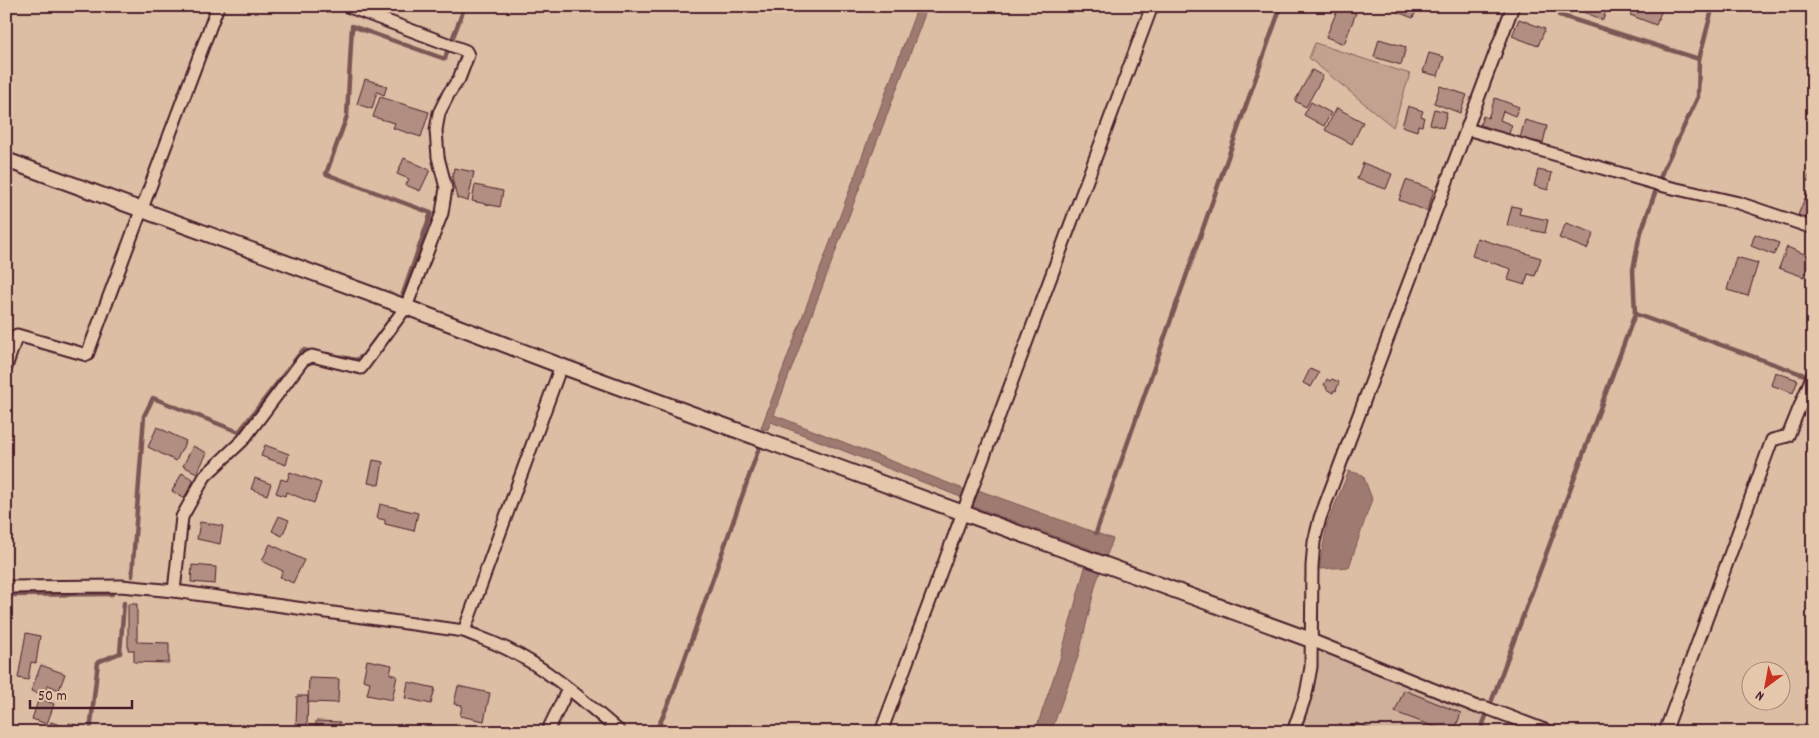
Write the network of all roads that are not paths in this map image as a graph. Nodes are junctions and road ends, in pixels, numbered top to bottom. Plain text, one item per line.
1 (218, 6) edge
2 (347, 6) edge
3 (1152, 6) edge
4 (1513, 6) edge
5 (1467, 129) junction
6 (6, 160) edge
7 (143, 210) junction
8 (1813, 228) edge
9 (406, 306) junction
10 (561, 366) junction
11 (6, 367) edge
12 (1811, 379) edge
13 (962, 513) junction
14 (6, 587) edge
15 (174, 591) junction
16 (464, 631) junction
17 (1311, 640) junction
18 (568, 688) junction
19 (547, 732) edge
20 (620, 732) edge
21 (881, 732) edge
22 (1293, 732) edge
23 (1550, 732) edge
24 (1665, 732) edge

1 - 7 street
2 - 9 street
3 - 13 street
4 - 5 street
5 - 8 street
5 - 17 street
6 - 7 street
7 - 9 street
7 - 11 street
9 - 10 street
9 - 15 street
10 - 13 street
10 - 16 street
12 - 24 street
13 - 17 street
13 - 21 street
14 - 15 street
15 - 16 street
16 - 18 street
17 - 22 street
17 - 23 street
18 - 19 street
18 - 20 street

